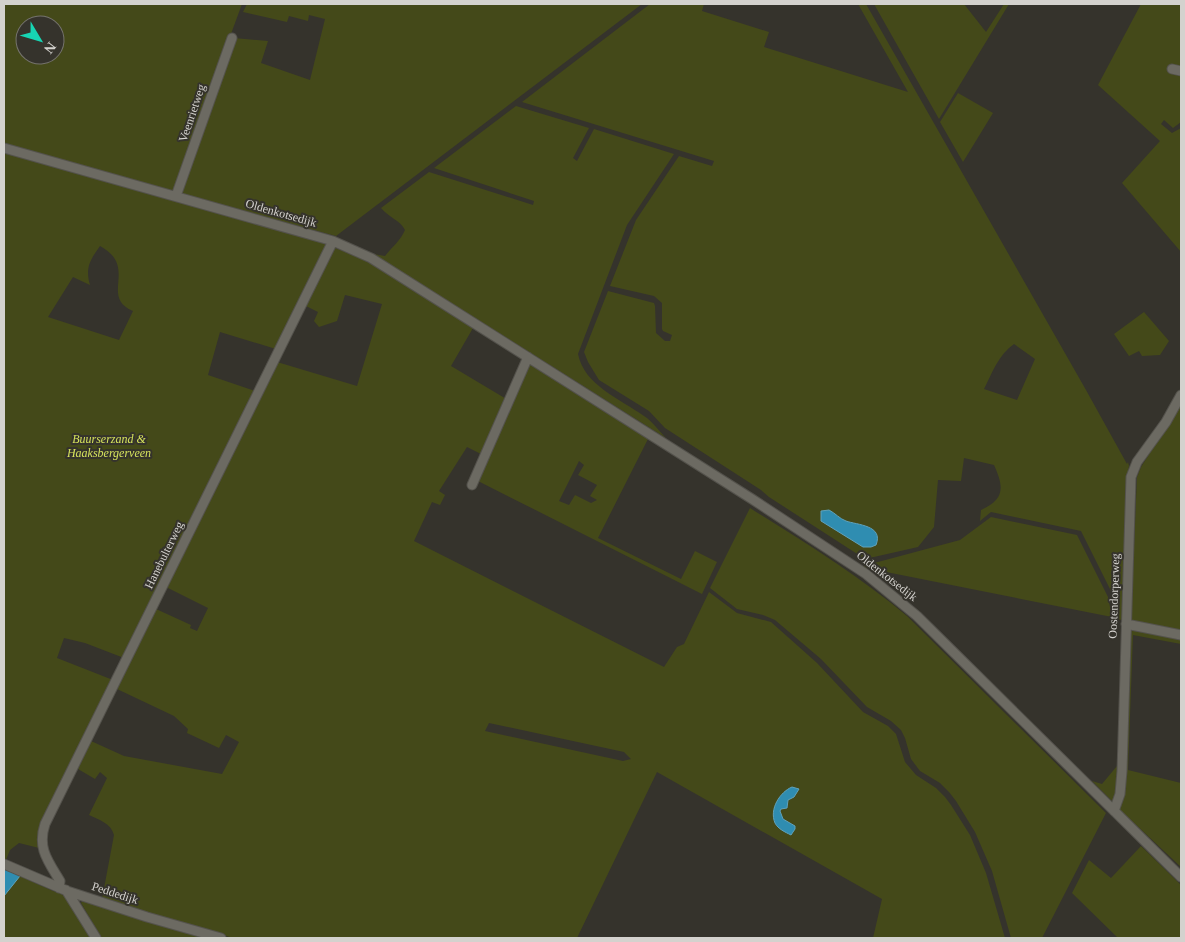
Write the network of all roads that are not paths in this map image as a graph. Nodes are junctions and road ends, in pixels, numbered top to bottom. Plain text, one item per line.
1 (232, 38) dead end
2 (4, 148) edge
3 (176, 196) junction
4 (333, 241) junction
5 (528, 357) junction
6 (1181, 395) edge
7 (472, 485) dead end
8 (1126, 624) junction
9 (1181, 636) edge
10 (1114, 811) junction
11 (4, 864) edge
12 (1181, 878) edge
13 (62, 886) junction
14 (96, 938) edge
15 (221, 938) edge

1 - 3 street, Veenrietweg
2 - 3 street, Oldenkotsedijk
3 - 4 street, Oldenkotsedijk
4 - 5 street, Oldenkotsedijk
4 - 13 street, Hanebulterweg
5 - 7 street
5 - 10 street, Oldenkotsedijk
6 - 8 street, Oostendorperweg
8 - 9 street
8 - 10 street, Oostendorperweg
10 - 12 street, Oldenkotsedijk
11 - 13 street, Peddedijk
13 - 14 street, Hanebulterweg
13 - 15 street, Peddedijk

